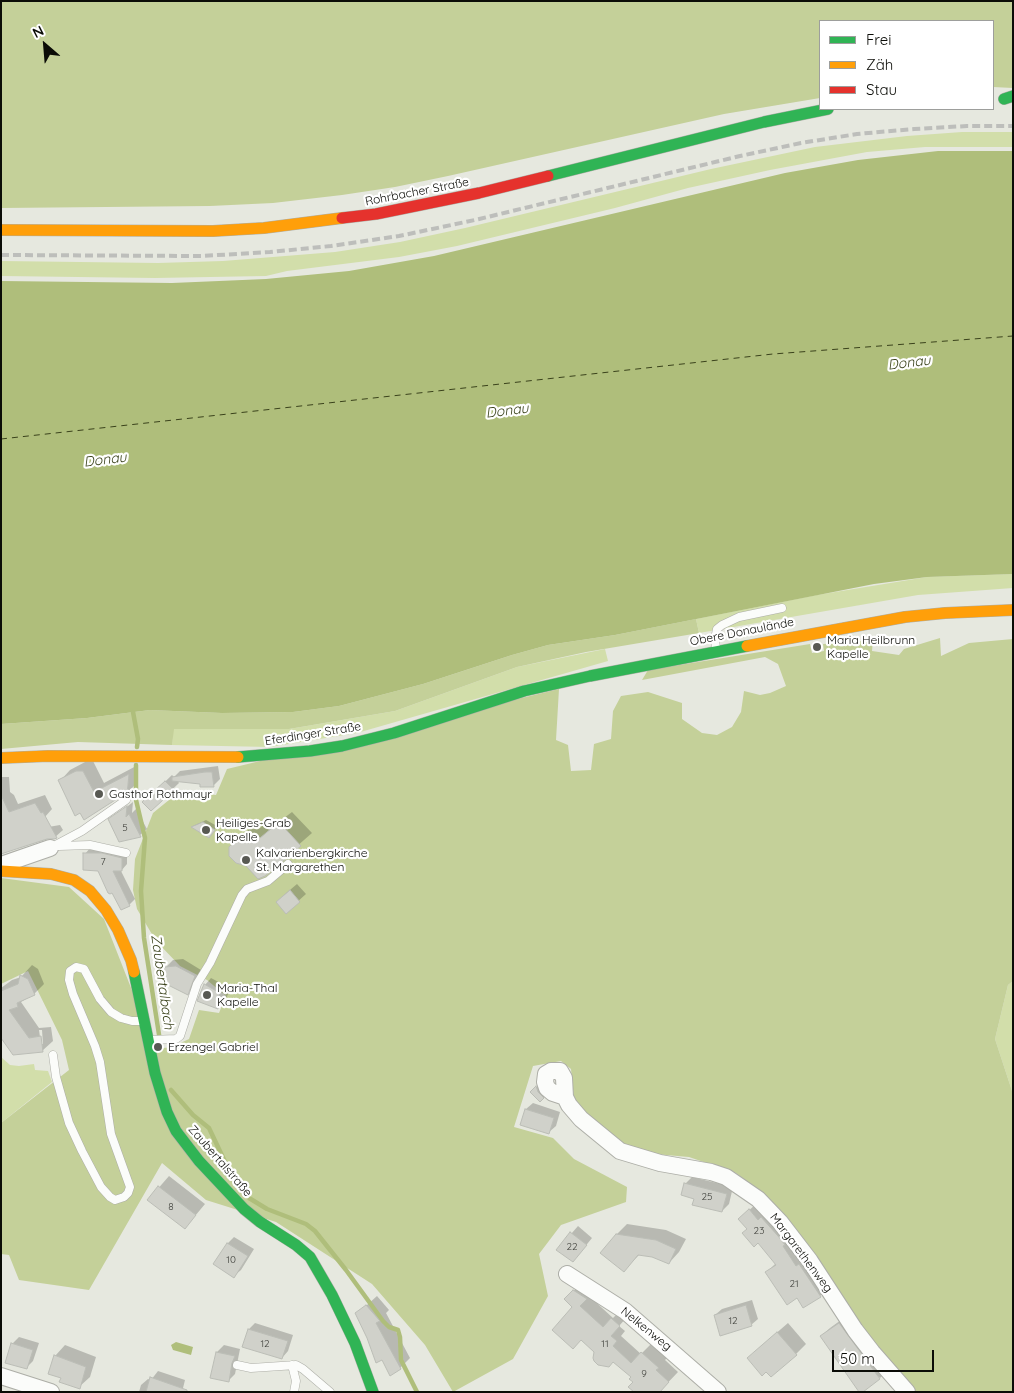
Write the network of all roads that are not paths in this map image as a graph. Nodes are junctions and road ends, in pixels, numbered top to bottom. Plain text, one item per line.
1 (823, 110) edge
2 (1, 230) edge
3 (782, 608) dead end
4 (1013, 610) edge
5 (717, 651) junction
6 (481, 705) joint
7 (1, 758) edge
8 (126, 800) dead end
9 (50, 848) junction
10 (126, 853) dead end
11 (288, 864) dead end
12 (1, 865) edge
13 (1, 871) edge
14 (143, 1021) junction
15 (151, 1040) junction
16 (53, 1055) dead end
17 (565, 1097) dead end
18 (567, 1274) dead end
19 (237, 1365) dead end
20 (292, 1365) junction
21 (1, 1376) edge
22 (52, 1392) edge
23 (294, 1392) edge
24 (330, 1392) edge
25 (373, 1392) edge
26 (718, 1392) edge
27 (907, 1392) edge

1 - 2 main road, Rohrbacher Straße
3 - 5 lane
4 - 5 main road, Obere Donaulände
5 - 6 main road, Obere Donaulände
6 - 7 main road, Eferdinger Straße
8 - 9 lane
9 - 10 lane
9 - 12 street
11 - 15 lane
13 - 14 main road, Zaubertalstraße
14 - 15 main road, Zaubertalstraße
14 - 16 lane
15 - 25 main road, Zaubertalstraße
17 - 27 street, Margarethenweg
18 - 26 street, Nelkenweg
19 - 20 lane
20 - 23 lane
20 - 24 lane
21 - 22 street

